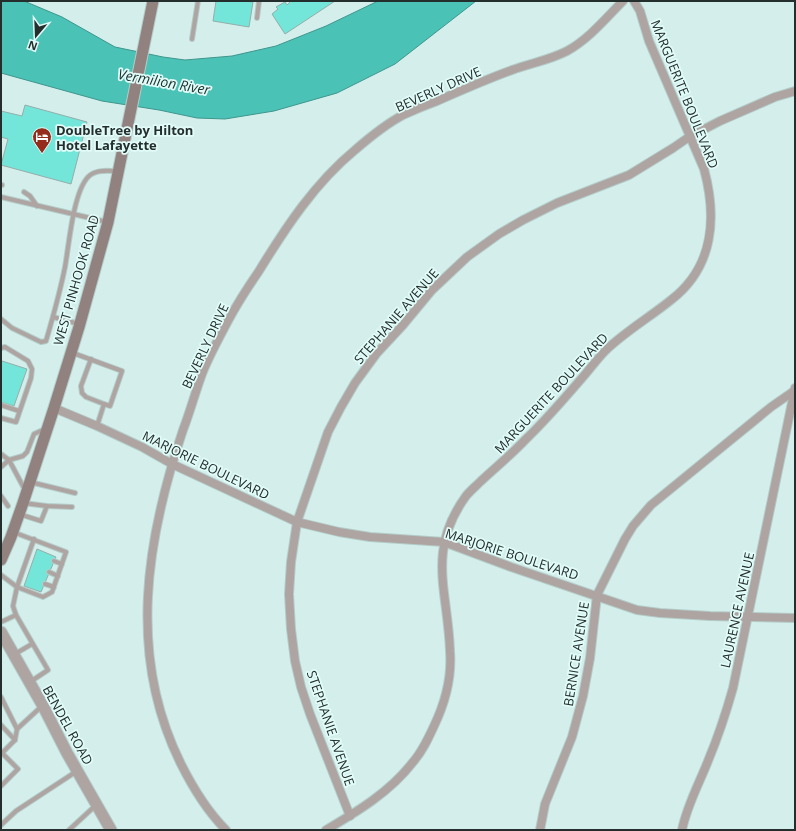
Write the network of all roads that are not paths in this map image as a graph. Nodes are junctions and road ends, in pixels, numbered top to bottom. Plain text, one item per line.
1 (153, 1) edge
2 (198, 1) edge
3 (259, 1) edge
4 (623, 1) edge
5 (634, 1) edge
6 (257, 18) dead end
7 (192, 38) dead end
8 (795, 90) edge
9 (689, 136) junction
10 (118, 171) junction
11 (24, 192) dead end
12 (1, 197) edge
13 (37, 206) junction
14 (74, 214) junction
15 (108, 222) junction
16 (53, 317) junction
17 (1, 318) edge
18 (79, 324) junction
19 (1, 348) edge
20 (71, 352) junction
21 (91, 359) junction
22 (794, 390) edge
23 (104, 404) junction
24 (1, 405) edge
25 (54, 408) junction
26 (19, 411) junction
27 (1, 418) edge
28 (96, 426) junction
29 (47, 427) junction
30 (1, 453) edge
31 (9, 460) junction
32 (172, 464) junction
33 (1, 467) edge
34 (26, 493) junction
35 (75, 493) dead end
36 (1, 496) edge
37 (8, 506) dead end
38 (47, 506) junction
39 (72, 507) dead end
40 (19, 514) junction
41 (297, 522) junction
42 (13, 532) junction
43 (34, 539) junction
44 (444, 542) junction
45 (30, 552) junction
46 (35, 554) dead end
47 (1, 560) edge
48 (54, 561) dead end
49 (26, 562) junction
50 (62, 564) junction
51 (31, 565) dead end
52 (50, 572) dead end
53 (21, 574) junction
54 (1, 575) edge
55 (27, 576) dead end
56 (58, 576) junction
57 (45, 584) dead end
58 (17, 587) junction
59 (54, 587) junction
60 (597, 595) junction
61 (16, 615) junction
62 (748, 617) junction
63 (795, 618) edge
64 (1, 622) edge
65 (1, 632) edge
66 (32, 644) junction
67 (14, 655) junction
68 (29, 682) junction
69 (1, 697) edge
70 (43, 706) junction
71 (1, 725) edge
72 (17, 729) junction
73 (15, 740) junction
74 (2, 754) edge
75 (77, 771) junction
76 (1, 786) edge
77 (97, 805) junction
78 (350, 816) junction
79 (1, 825) edge
80 (69, 830) edge
81 (111, 830) edge
82 (226, 830) edge
83 (326, 830) edge
84 (540, 830) edge
85 (682, 830) edge

1 - 10 main road, WEST PINHOOK ROAD
2 - 7 lane
3 - 6 lane
4 - 32 street, BEVERLY DRIVE
5 - 9 street, MARGUERITE BOULEVARD
8 - 9 street, STEPHANIE AVENUE
9 - 41 street, STEPHANIE AVENUE
9 - 44 street, MARGUERITE BOULEVARD
10 - 14 lane
10 - 15 main road, WEST PINHOOK ROAD
11 - 13 lane
12 - 13 lane
13 - 14 lane
14 - 15 lane
14 - 16 lane
15 - 18 main road, WEST PINHOOK ROAD
16 - 17 lane
16 - 18 lane
18 - 20 main road, WEST PINHOOK ROAD
19 - 26 lane
20 - 21 lane
20 - 25 main road, WEST PINHOOK ROAD
21 - 23 lane
21 - 23 lane
22 - 60 street, BERNICE AVENUE
22 - 62 street, LAURENCE AVENUE
23 - 28 lane
24 - 26 lane
25 - 28 street, MARJORIE BOULEVARD
25 - 29 main road, WEST PINHOOK ROAD
26 - 27 lane
28 - 32 street, MARJORIE BOULEVARD
29 - 31 lane
29 - 34 main road, WEST PINHOOK ROAD
30 - 31 lane
31 - 33 lane
31 - 34 lane
32 - 41 street, MARJORIE BOULEVARD
32 - 82 street, BEVERLY DRIVE
34 - 35 lane
34 - 38 lane
34 - 40 main road, WEST PINHOOK ROAD
36 - 37 lane
38 - 39 lane
38 - 40 lane
40 - 42 main road, WEST PINHOOK ROAD
41 - 44 street, MARJORIE BOULEVARD
41 - 78 street, STEPHANIE AVENUE
42 - 43 lane
42 - 47 main road, WEST PINHOOK ROAD
43 - 45 lane
43 - 50 lane
44 - 60 street, MARJORIE BOULEVARD
44 - 78 street, MARGUERITE BOULEVARD
45 - 46 lane
45 - 49 lane
48 - 50 lane
49 - 51 lane
49 - 53 lane
50 - 56 lane
52 - 56 lane
53 - 55 lane
53 - 58 lane
54 - 58 lane
56 - 59 lane
57 - 59 lane
58 - 59 lane
58 - 61 lane
60 - 62 street, MARJORIE BOULEVARD
60 - 84 street, BERNICE AVENUE
61 - 64 lane
61 - 66 lane
62 - 63 street, MARJORIE BOULEVARD
62 - 85 street, LAURENCE AVENUE
65 - 67 street, BENDEL ROAD
66 - 67 lane
66 - 68 lane
67 - 68 street, BENDEL ROAD
68 - 70 street, BENDEL ROAD
69 - 72 lane
70 - 72 lane
70 - 75 street, BENDEL ROAD
71 - 73 lane
72 - 73 lane
73 - 74 lane
74 - 76 lane
75 - 77 street, BENDEL ROAD
75 - 79 lane
77 - 80 lane
77 - 81 street, BENDEL ROAD
78 - 83 street, MARGUERITE BOULEVARD

